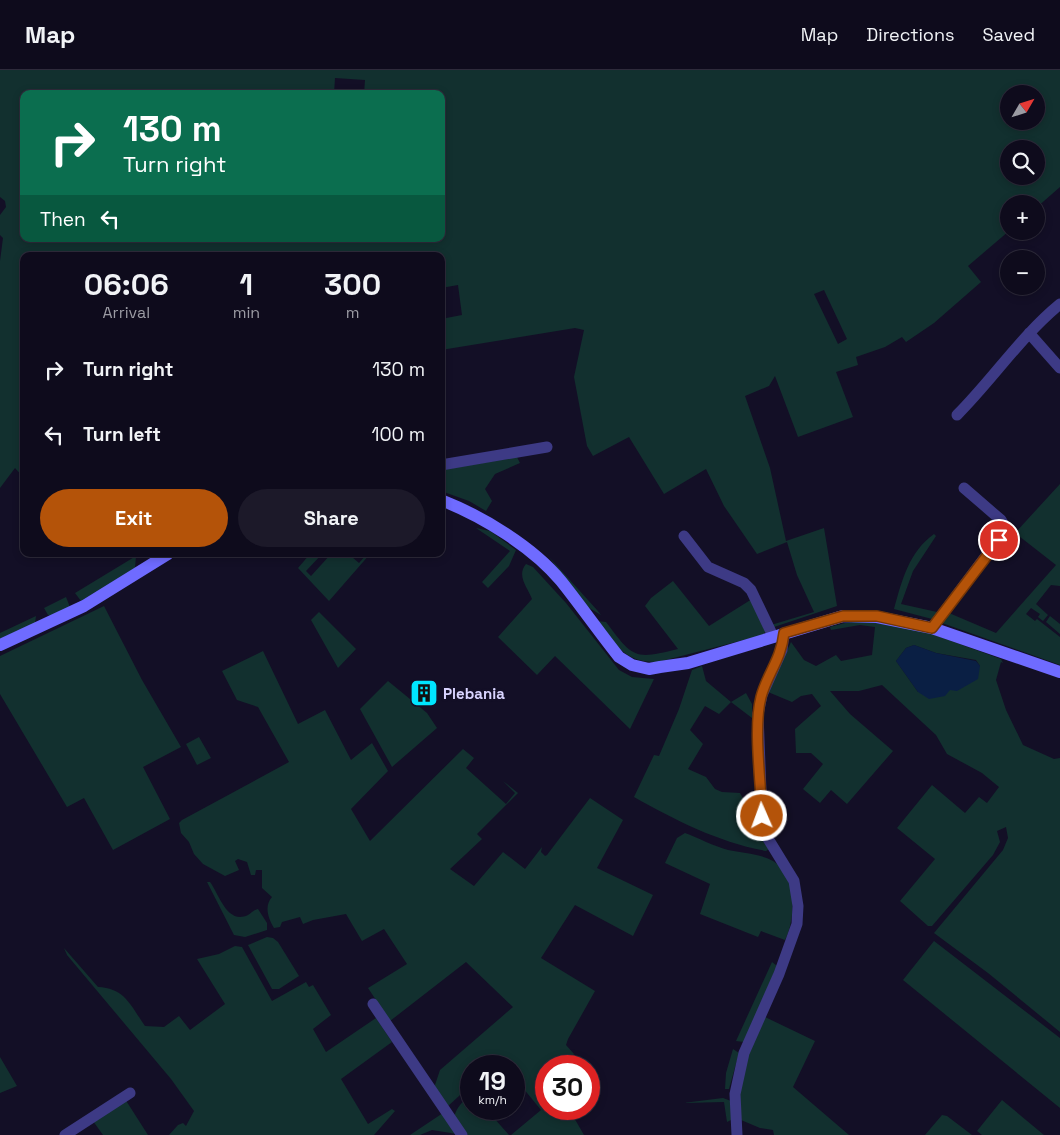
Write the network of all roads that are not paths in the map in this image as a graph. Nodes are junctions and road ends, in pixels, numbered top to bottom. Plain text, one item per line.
1 (1060, 304) edge
2 (1029, 333) junction
3 (1060, 368) edge
4 (957, 415) dead end
5 (547, 448) dead end
6 (445, 464) edge
7 (964, 488) dead end
8 (445, 502) edge
9 (684, 536) dead end
10 (163, 557) edge
11 (932, 628) junction
12 (779, 635) junction
13 (0, 645) edge
14 (1060, 672) edge
15 (373, 1004) dead end
16 (130, 1093) dead end
17 (65, 1135) edge
18 (462, 1135) edge
19 (736, 1135) edge

1 - 2 street
2 - 3 street
2 - 4 street
5 - 6 street
7 - 11 street
8 - 12 street
9 - 12 street
10 - 13 street
11 - 12 street
11 - 14 street
12 - 19 street
15 - 18 street
16 - 17 street

